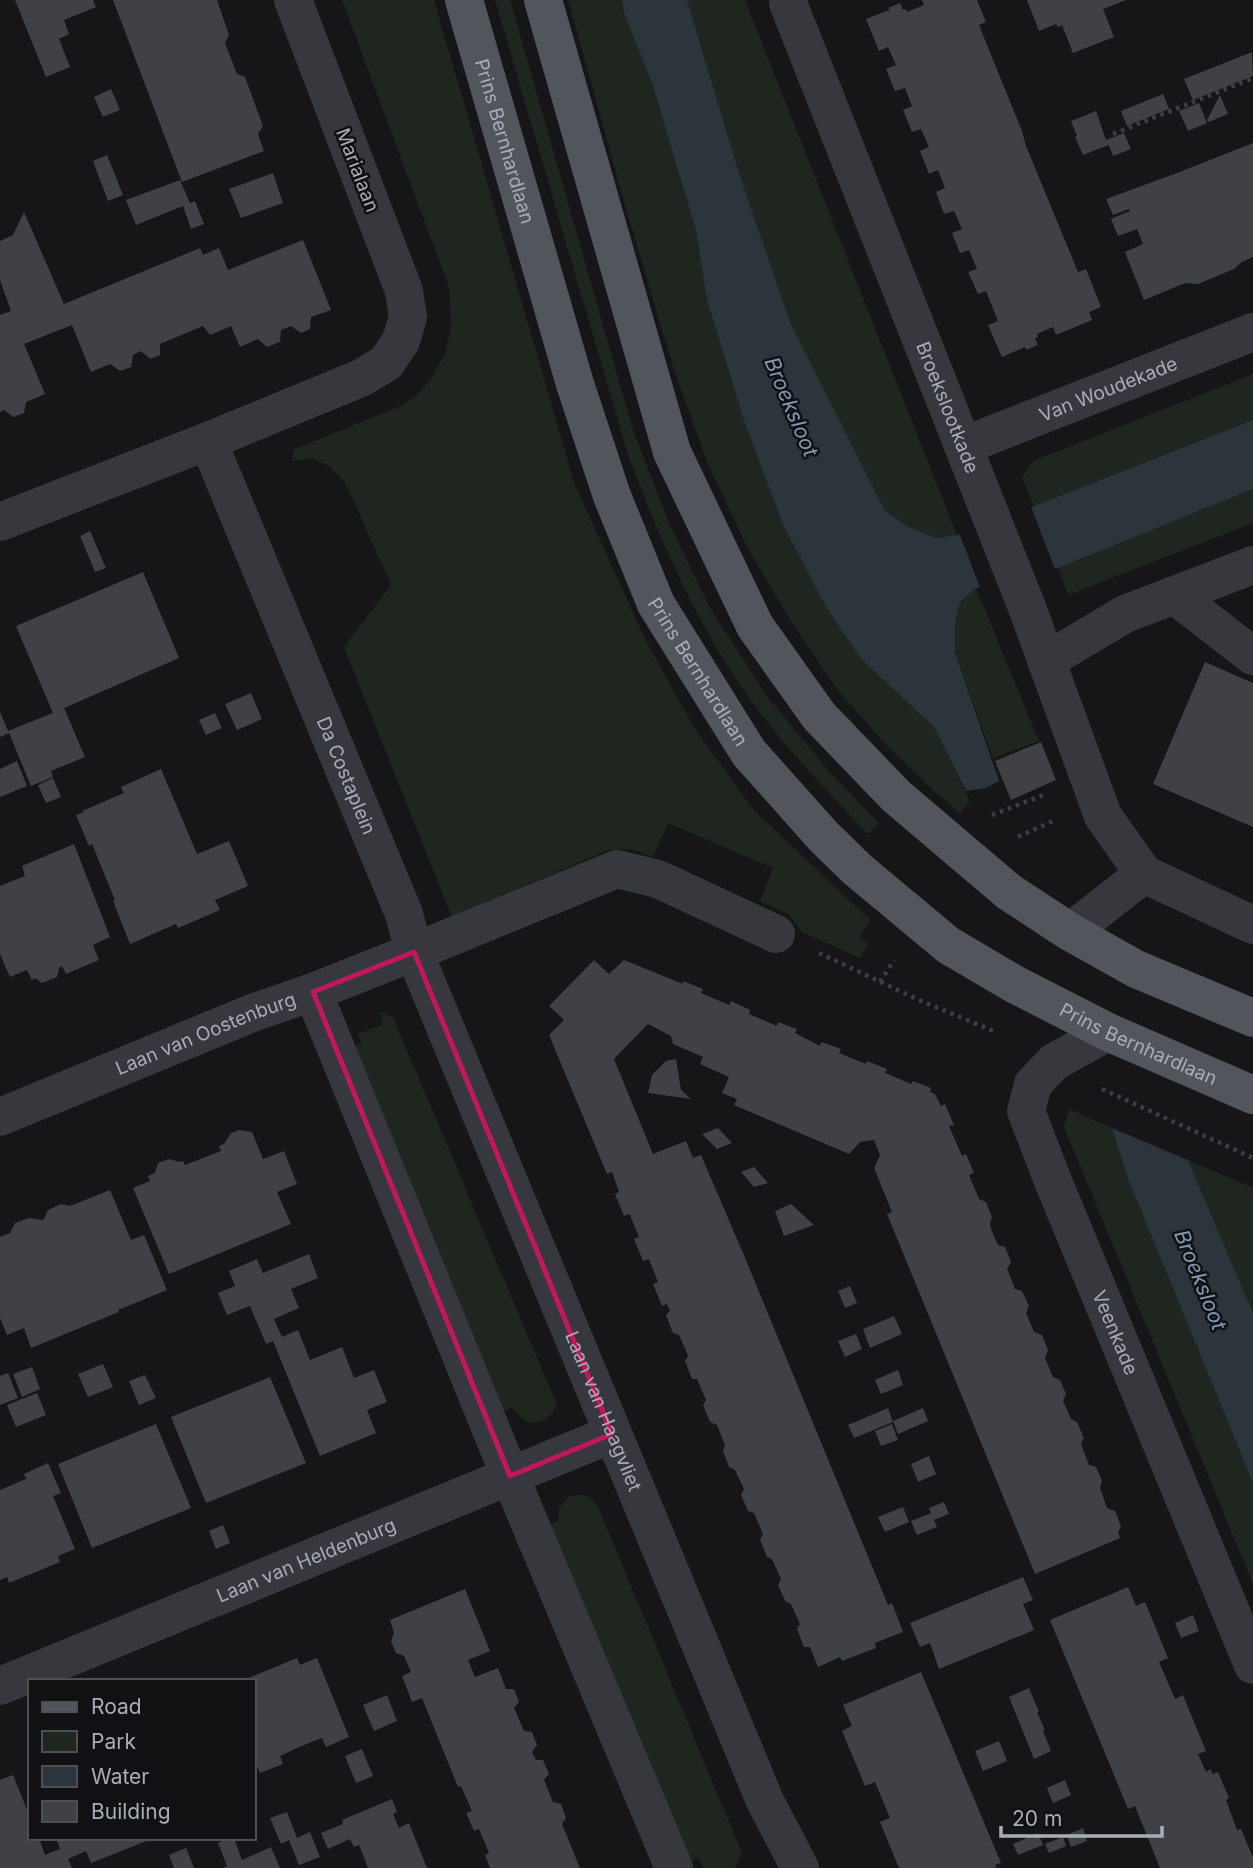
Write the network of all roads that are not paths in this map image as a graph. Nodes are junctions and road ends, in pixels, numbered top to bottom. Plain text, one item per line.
1 (293, 0) edge
2 (464, 0) edge
3 (543, 0) edge
4 (789, 0) edge
5 (1253, 332) edge
6 (208, 440) junction
7 (963, 446) junction
8 (0, 522) edge
9 (1253, 565) edge
10 (1174, 595) junction
11 (1253, 656) edge
12 (1046, 661) junction
13 (1144, 874) junction
14 (1253, 925) edge
15 (1070, 932) junction
16 (776, 934) dead end
17 (414, 952) junction
18 (313, 992) junction
19 (1253, 1018) edge
20 (1108, 1032) junction
21 (1253, 1096) edge
22 (0, 1117) edge
23 (612, 1434) junction
24 (510, 1476) junction
25 (1253, 1665) edge
26 (0, 1686) edge
27 (674, 1868) edge
28 (800, 1868) edge

1 - 6 street, Marialaan
2 - 20 main road, Prins Bernhardlaan
3 - 15 main road
4 - 7 street, Broekslootkade
5 - 7 street, Van Woudekade
6 - 8 street
6 - 17 street, Da Costaplein
7 - 12 street, Broekslootkade
9 - 10 street
10 - 11 street
10 - 12 street
12 - 13 street, Broekslootkade
13 - 14 street
13 - 15 street
15 - 19 main road
16 - 17 street
17 - 18 street, Laan van Oostenburg
17 - 23 street, Laan van Haagvliet
18 - 22 street, Laan van Oostenburg
18 - 24 street
20 - 21 main road, Prins Bernhardlaan
20 - 25 street, Veenkade
23 - 24 street, Laan van Heldenburg
23 - 28 street, Laan van Haagvliet
24 - 26 street, Laan van Heldenburg
24 - 27 street

